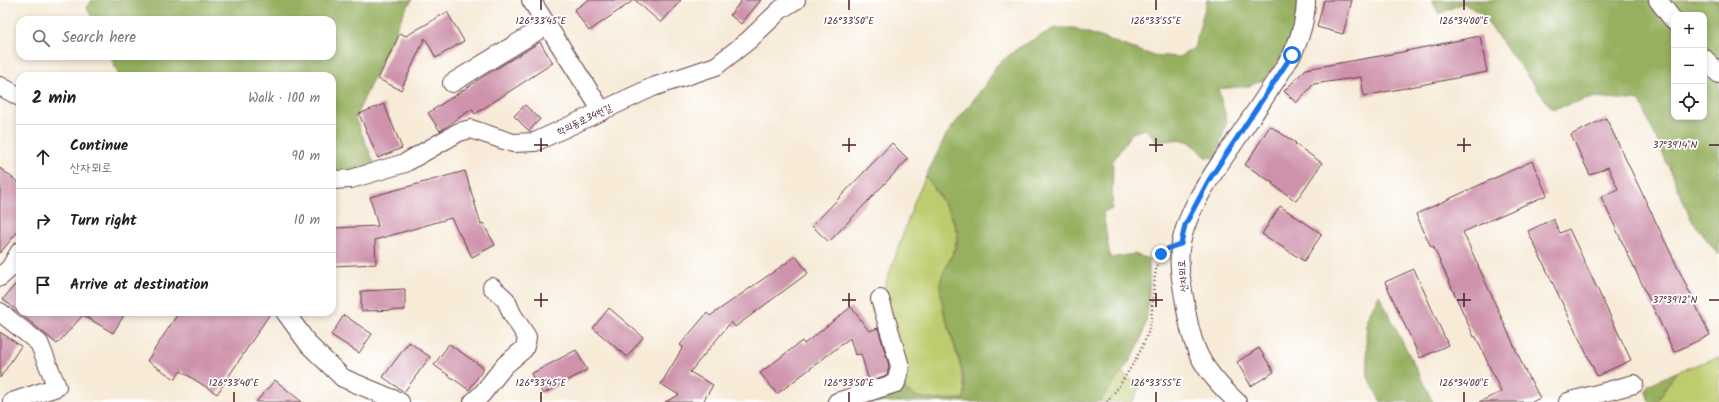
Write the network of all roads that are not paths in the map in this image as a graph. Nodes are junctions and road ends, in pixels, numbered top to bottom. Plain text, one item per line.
1 (531, 0) edge
2 (796, 0) edge
3 (1306, 0) edge
4 (1658, 0) edge
5 (1671, 17) edge
6 (547, 24) junction
7 (1707, 61) edge
8 (1719, 74) edge
9 (452, 83) dead end
10 (0, 86) edge
11 (16, 95) edge
12 (602, 111) junction
13 (336, 180) edge
14 (16, 258) edge
15 (0, 277) edge
16 (492, 287) dead end
17 (880, 299) dead end
18 (0, 312) edge
19 (289, 316) edge
20 (1634, 384) dead end
21 (0, 401) edge
22 (4, 402) edge
23 (12, 402) edge
24 (400, 402) edge
25 (474, 402) edge
26 (837, 402) edge
27 (1238, 402) edge
28 (1568, 402) edge

1 - 6 street
2 - 12 street, 학의동로34번길
3 - 27 street, 산자뫼로
4 - 5 street
6 - 9 street
6 - 12 street
7 - 8 street
10 - 11 street
12 - 13 street, 학의동로34번길
14 - 15 street
16 - 25 street
17 - 26 street
18 - 23 street
19 - 24 street
20 - 28 street
21 - 22 street

